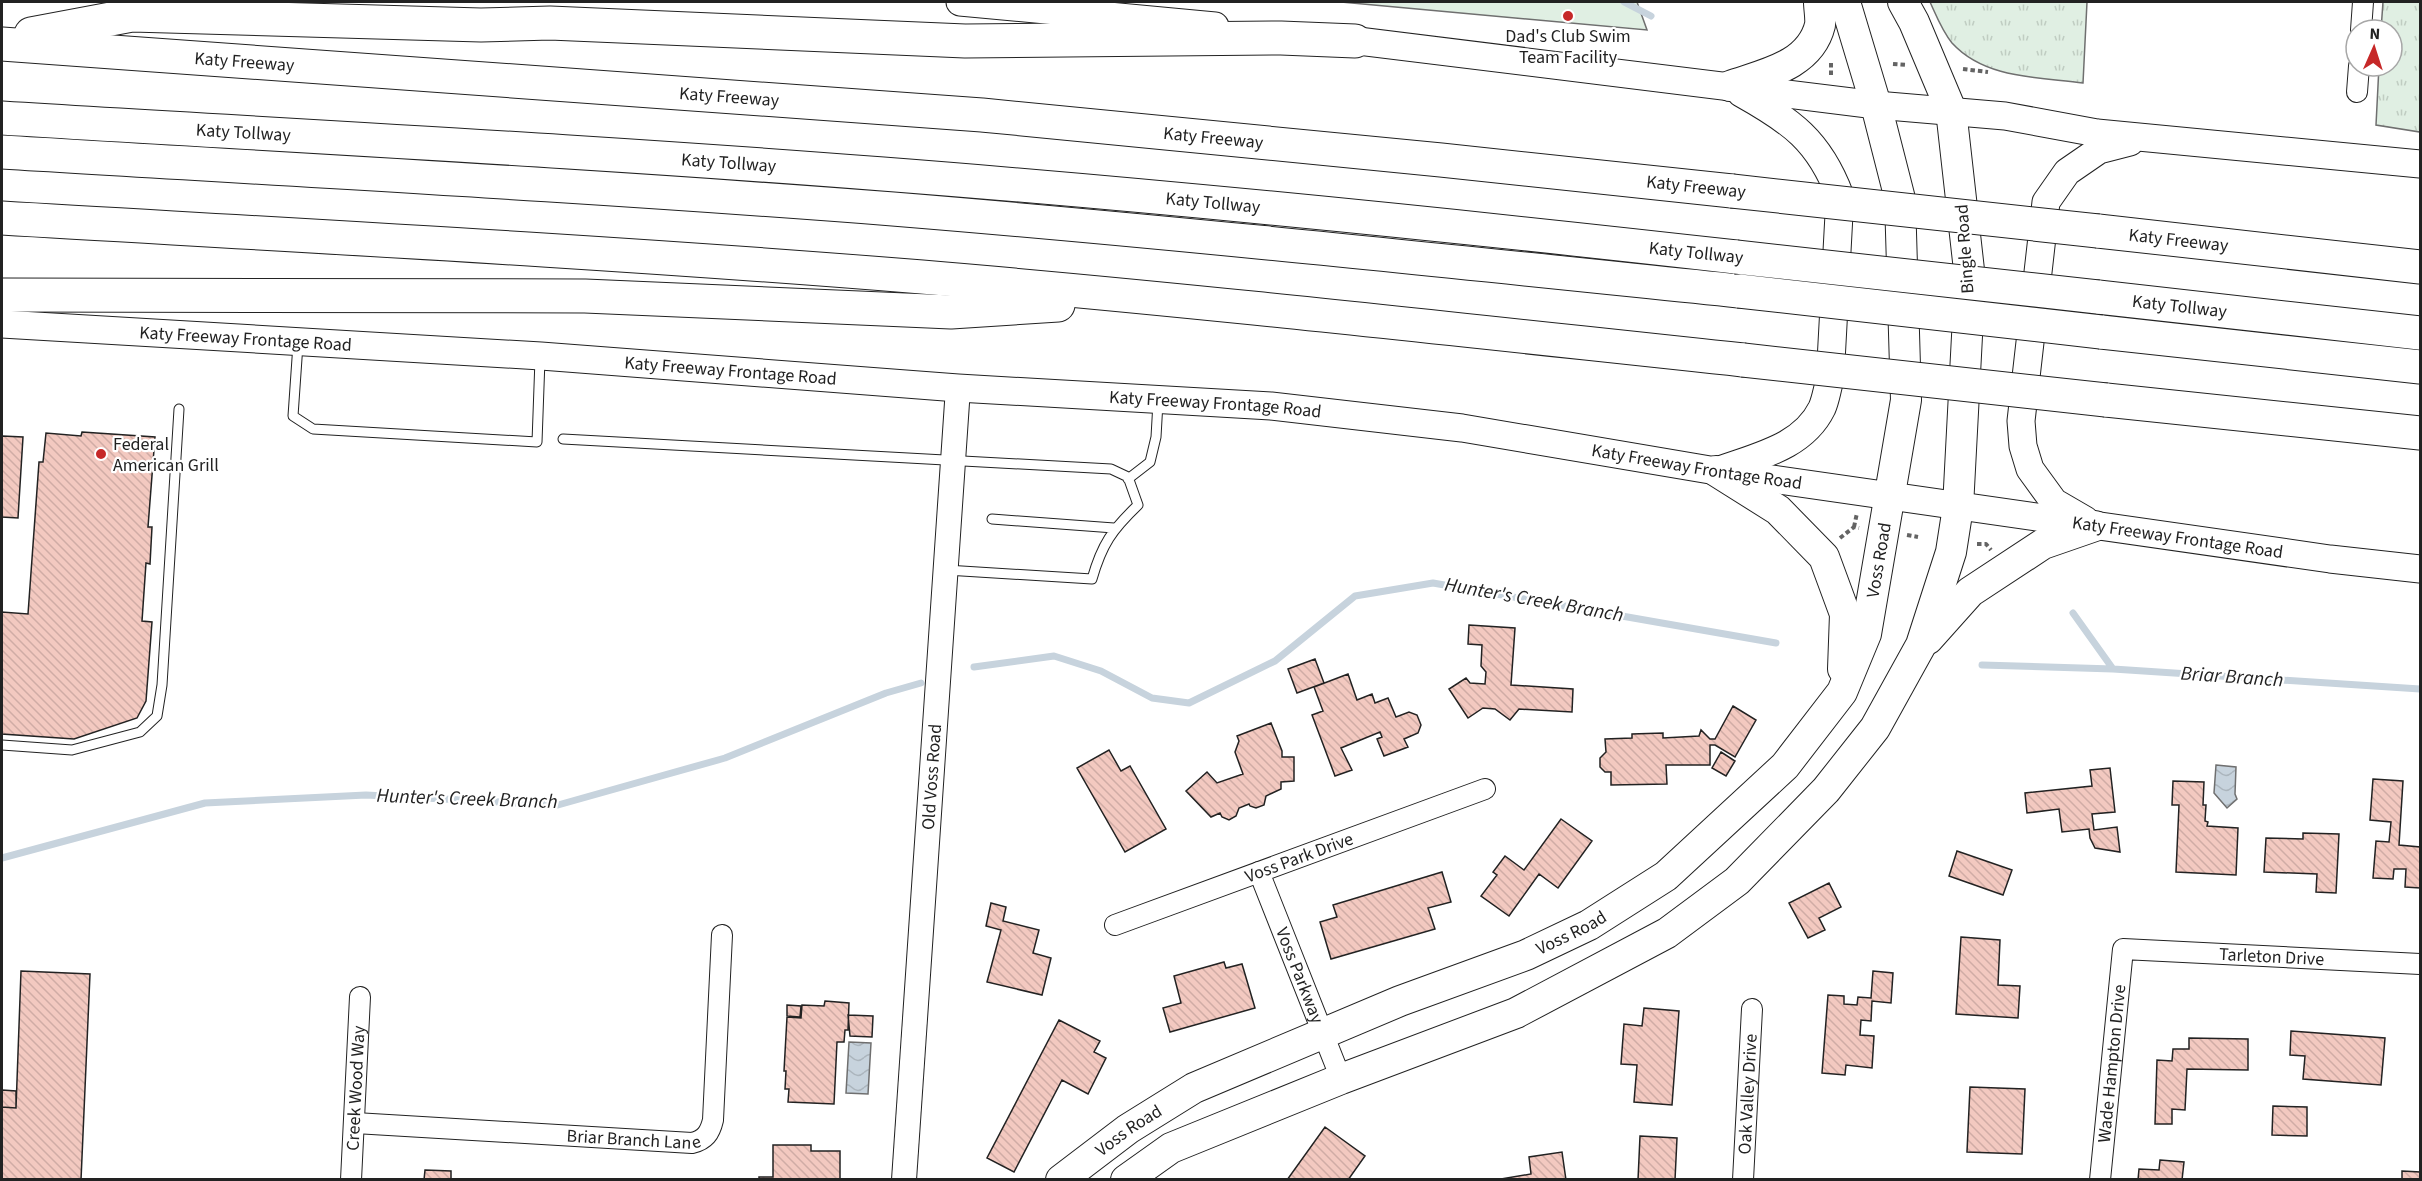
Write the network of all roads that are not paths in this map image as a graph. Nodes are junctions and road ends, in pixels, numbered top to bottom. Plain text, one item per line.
1 (960, 2) edge
2 (1819, 2) edge
3 (1845, 2) edge
4 (1903, 2) edge
5 (2363, 2) edge
6 (2362, 18) edge
7 (1355, 40) junction
8 (2, 42) edge
9 (2358, 78) edge
10 (1730, 86) junction
11 (2357, 92) dead end
12 (1876, 105) junction
13 (1951, 110) junction
14 (2, 118) edge
15 (2143, 138) junction
16 (2, 152) edge
17 (2421, 164) edge
18 (2, 218) edge
19 (2421, 250) edge
20 (2278, 251) junction
21 (2421, 267) edge
22 (2, 295) edge
23 (1159, 299) junction
24 (2, 324) edge
25 (2421, 333) edge
26 (298, 342) junction
27 (541, 356) junction
28 (2421, 367) edge
29 (958, 388) junction
30 (1158, 400) junction
31 (179, 409) dead end
32 (2297, 421) junction
33 (2421, 434) edge
34 (562, 439) dead end
35 (2421, 448) edge
36 (953, 461) junction
37 (1716, 471) junction
38 (1128, 479) junction
39 (1890, 496) junction
40 (1958, 507) junction
41 (992, 519) dead end
42 (2095, 526) junction
43 (1114, 528) junction
44 (2421, 569) edge
45 (946, 570) junction
46 (1922, 645) junction
47 (1842, 692) junction
48 (2, 745) edge
49 (1485, 789) dead end
50 (1259, 872) junction
51 (1636, 895) junction
52 (1115, 925) dead end
53 (1667, 933) junction
54 (722, 935) dead end
55 (2124, 949) joint
56 (2421, 964) edge
57 (360, 997) dead end
58 (1752, 1009) dead end
59 (1323, 1032) junction
60 (1341, 1079) junction
61 (355, 1123) junction
62 (904, 1175) edge
63 (351, 1179) edge
64 (1061, 1179) edge
65 (1126, 1179) edge
66 (1743, 1179) edge
67 (2100, 1179) edge

1 - 7 main road
2 - 10 main road
3 - 12 main road
4 - 13 main road, Bingle Road
5 - 6 street
7 - 8 highway
7 - 10 main road
8 - 20 highway, Katy Freeway, bridge
9 - 11 street
10 - 12 main road
10 - 37 main road
12 - 13 main road
12 - 39 main road
13 - 15 main road
13 - 40 main road, Bingle Road
14 - 25 highway, Katy Tollway, bridge
15 - 17 main road
15 - 42 main road
16 - 28 highway, Katy Tollway, bridge
18 - 23 highway
19 - 20 highway
20 - 21 highway, Katy Freeway
22 - 23 highway
23 - 32 highway, bridge
24 - 26 main road, Katy Freeway Frontage Road
26 - 27 main road, Katy Freeway Frontage Road
26 - 27 lane
27 - 29 main road, Katy Freeway Frontage Road
29 - 30 main road, Katy Freeway Frontage Road
29 - 36 street, Old Voss Road
30 - 37 main road, Katy Freeway Frontage Road
30 - 38 lane
31 - 48 lane
32 - 33 highway
32 - 35 highway
34 - 36 lane
36 - 38 lane
36 - 45 street, Old Voss Road
37 - 39 main road, Katy Freeway Frontage Road
37 - 47 main road
38 - 43 lane
39 - 40 main road, Katy Freeway Frontage Road
39 - 47 main road, Voss Road
40 - 42 main road, Katy Freeway Frontage Road
40 - 46 main road
41 - 43 lane
42 - 44 main road, Katy Freeway Frontage Road
42 - 46 main road
43 - 45 lane
45 - 62 street, Old Voss Road
46 - 53 main road
47 - 51 main road, Voss Road
49 - 50 street, Voss Park Drive
50 - 52 street, Voss Park Drive
50 - 59 street, Voss Parkway
51 - 53 main road
51 - 59 main road, Voss Road
53 - 60 main road
54 - 61 street, Briar Branch Lane
55 - 56 street, Tarleton Drive
55 - 67 street, Wade Hampton Drive
57 - 61 street, Creek Wood Way
58 - 66 street, Oak Valley Drive
59 - 60 street, Voss Parkway
59 - 64 main road, Voss Road
60 - 65 main road
61 - 63 street, Creek Wood Way

